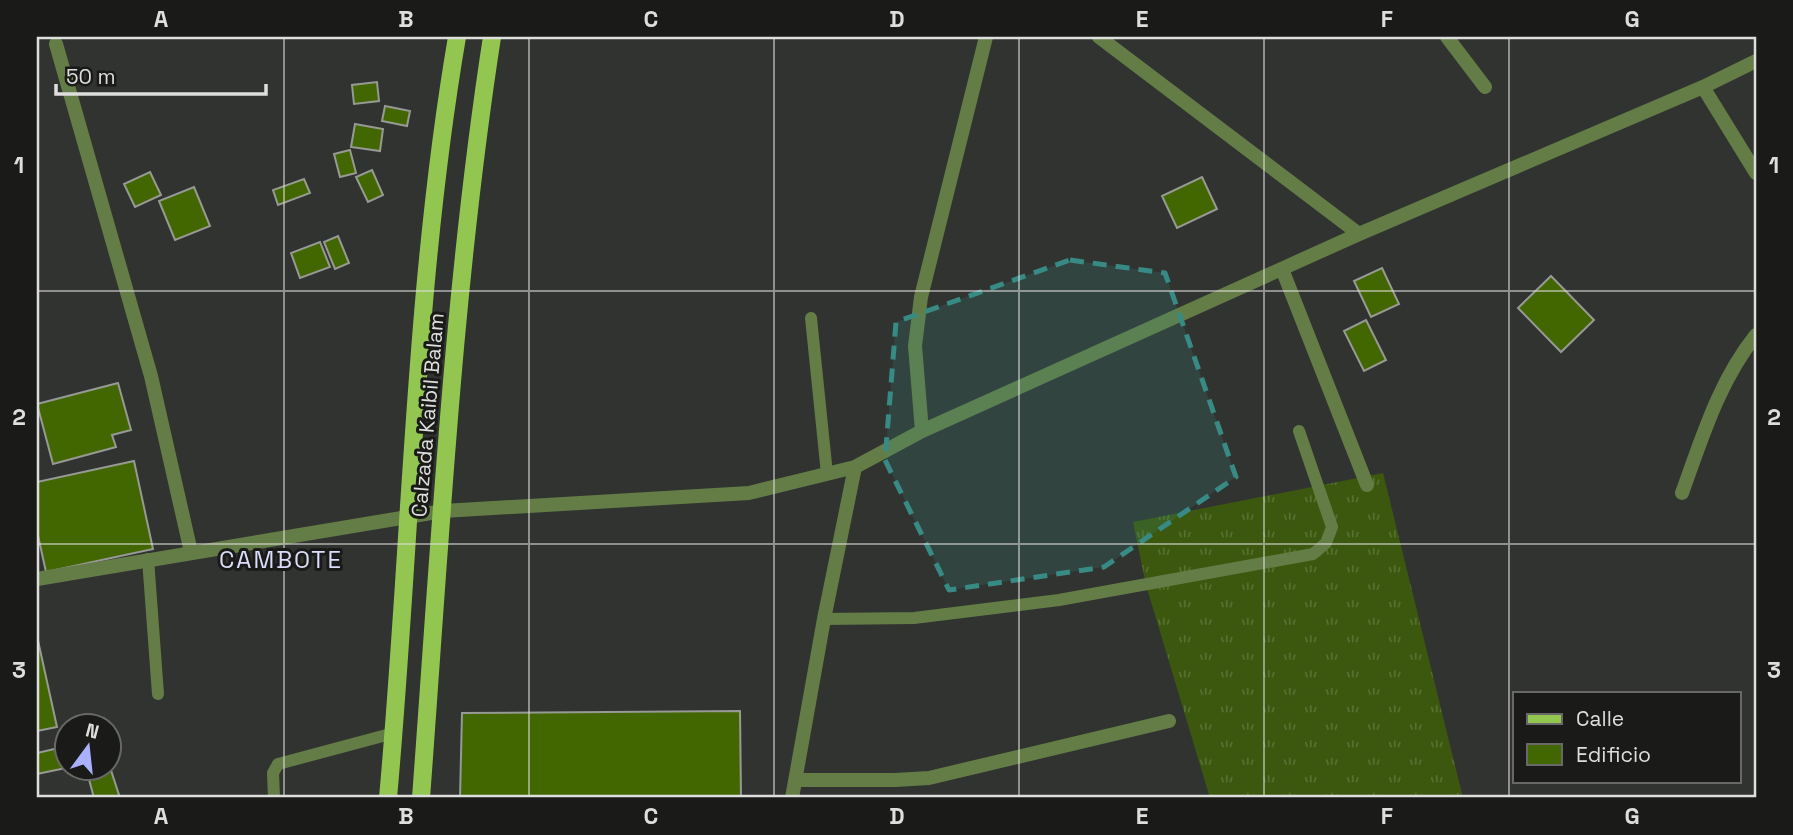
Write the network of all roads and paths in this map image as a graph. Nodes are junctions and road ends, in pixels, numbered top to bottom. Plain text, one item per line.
1 (457, 37) edge
2 (492, 37) edge
3 (986, 37) edge
4 (1099, 37) edge
5 (1447, 37) edge
6 (56, 44) dead end
7 (1756, 61) edge
8 (1485, 86) dead end
9 (1703, 87) junction
10 (1756, 173) edge
11 (1359, 234) junction
12 (1282, 269) junction
13 (811, 318) dead end
14 (1756, 335) edge
15 (922, 431) junction
16 (1299, 431) dead end
17 (855, 467) junction
18 (827, 474) junction
19 (1367, 485) dead end
20 (1682, 493) dead end
21 (443, 511) junction
22 (407, 517) junction
23 (191, 552) junction
24 (148, 559) junction
25 (37, 579) edge
26 (824, 619) junction
27 (158, 694) dead end
28 (1169, 721) dead end
29 (394, 733) junction
30 (796, 780) junction
31 (274, 798) edge
32 (388, 798) edge
33 (422, 798) edge
34 (792, 798) edge

1 - 22 main road, Calzada Kaibil Balam
2 - 21 main road, Calzada Kaibil Balam
3 - 15 street
4 - 11 street
5 - 8 street
6 - 23 street
7 - 9 street
9 - 10 street
9 - 11 street
11 - 12 street
12 - 15 street
12 - 19 street
13 - 18 lane
14 - 20 street
15 - 17 street
16 - 26 lane
17 - 18 street
17 - 26 street
18 - 21 street
21 - 22 street
21 - 33 main road, Calzada Kaibil Balam
22 - 23 street
22 - 29 main road, Calzada Kaibil Balam
23 - 24 street
24 - 25 street
24 - 27 lane
26 - 30 street
28 - 30 street
29 - 31 lane
29 - 32 main road, Calzada Kaibil Balam
30 - 34 street

